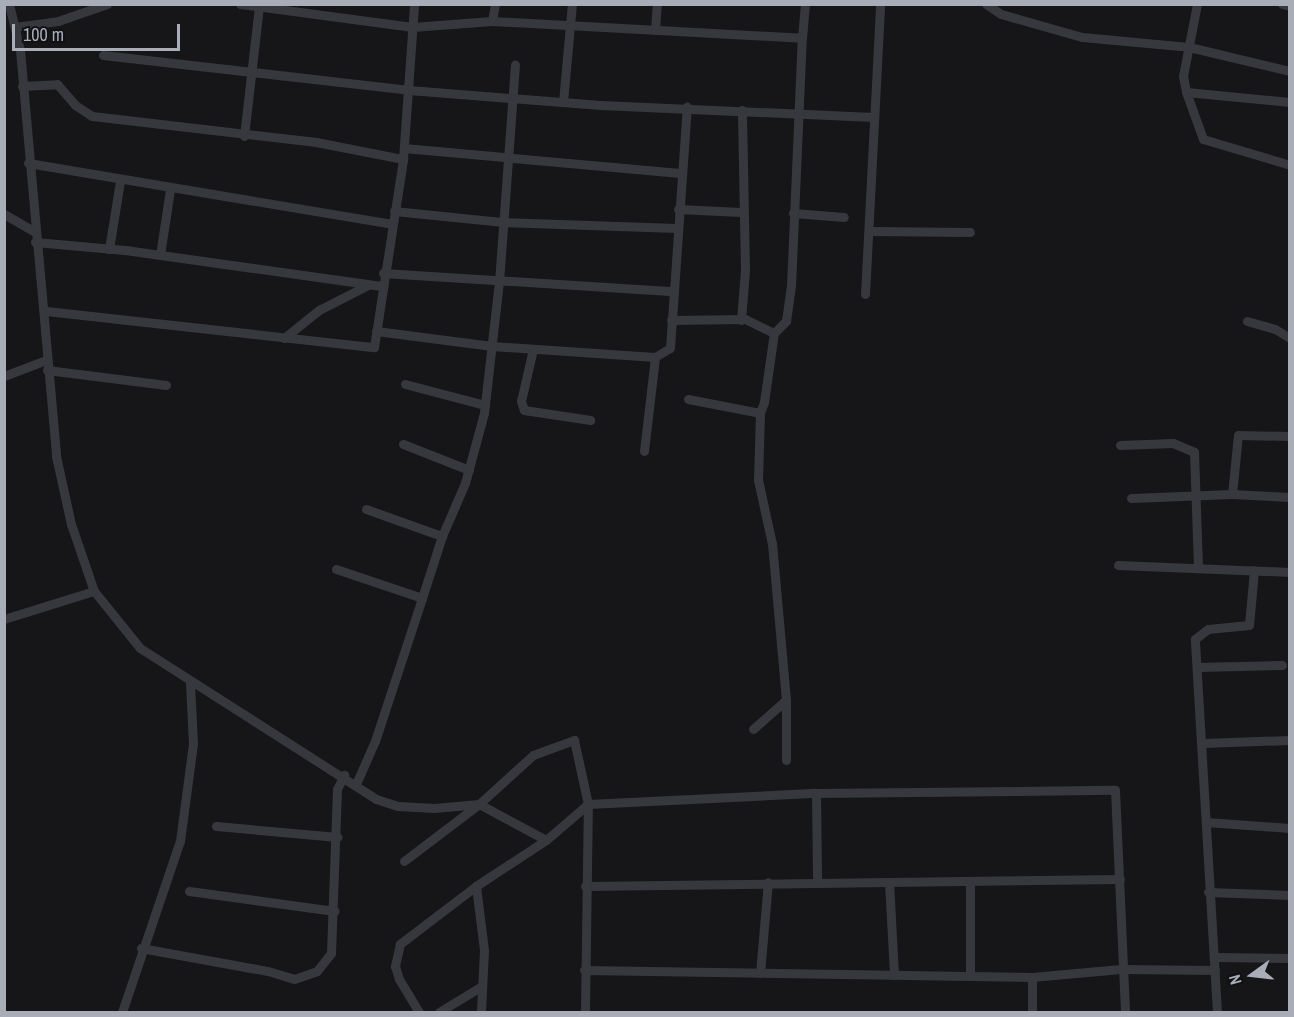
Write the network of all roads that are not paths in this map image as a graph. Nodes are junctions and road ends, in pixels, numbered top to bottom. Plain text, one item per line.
1 (9, 4) edge
2 (107, 4) edge
3 (240, 4) edge
4 (320, 4) edge
5 (414, 4) edge
6 (495, 4) edge
7 (572, 4) edge
8 (657, 4) edge
9 (805, 4) edge
10 (880, 4) edge
11 (986, 4) edge
12 (1197, 4) edge
13 (1282, 4) edge
14 (1290, 6) edge
15 (259, 7) junction
16 (318, 15) junction
17 (492, 21) junction
18 (570, 26) junction
19 (15, 27) junction
20 (412, 27) junction
21 (655, 30) junction
22 (802, 38) junction
23 (1189, 47) junction
24 (103, 55) dead end
25 (515, 65) dead end
26 (1290, 70) edge
27 (251, 71) junction
28 (22, 86) junction
29 (409, 90) junction
30 (1186, 92) junction
31 (512, 98) junction
32 (563, 102) junction
33 (1290, 102) edge
34 (687, 106) junction
35 (742, 110) junction
36 (800, 116) junction
37 (874, 117) junction
38 (244, 136) junction
39 (404, 148) junction
40 (403, 159) junction
41 (508, 159) junction
42 (28, 163) junction
43 (1290, 165) edge
44 (680, 173) junction
45 (120, 181) junction
46 (170, 190) junction
47 (678, 209) junction
48 (394, 211) junction
49 (741, 212) junction
50 (793, 213) junction
51 (4, 214) edge
52 (844, 218) dead end
53 (502, 222) junction
54 (392, 224) junction
55 (676, 228) junction
56 (34, 231) junction
57 (869, 231) junction
58 (970, 232) dead end
59 (35, 242) junction
60 (109, 249) junction
61 (160, 255) junction
62 (383, 273) junction
63 (499, 282) junction
64 (369, 285) junction
65 (381, 286) junction
66 (673, 291) junction
67 (865, 294) dead end
68 (46, 311) junction
69 (671, 320) junction
70 (741, 320) junction
71 (1247, 321) dead end
72 (376, 331) junction
73 (774, 333) junction
74 (284, 338) junction
75 (1290, 338) edge
76 (492, 346) junction
77 (533, 349) junction
78 (655, 357) junction
79 (46, 360) junction
80 (47, 370) junction
81 (4, 376) edge
82 (405, 384) dead end
83 (166, 385) dead end
84 (688, 399) dead end
85 (485, 405) junction
86 (760, 413) junction
87 (590, 420) dead end
88 (1290, 436) edge
89 (404, 444) dead end
90 (1120, 445) dead end
91 (644, 451) dead end
92 (469, 470) junction
93 (1232, 494) junction
94 (1195, 496) junction
95 (1290, 497) edge
96 (1131, 498) dead end
97 (366, 509) dead end
98 (442, 536) junction
99 (1118, 565) dead end
100 (1198, 568) junction
101 (336, 569) dead end
102 (1254, 570) junction
103 (1290, 572) edge
104 (94, 591) junction
105 (422, 598) junction
106 (4, 619) edge
107 (1282, 665) dead end
108 (1197, 667) junction
109 (190, 683) junction
110 (786, 700) junction
111 (753, 729) dead end
112 (1290, 740) edge
113 (1203, 743) junction
114 (786, 760) dead end
115 (344, 775) junction
116 (356, 784) junction
117 (816, 793) junction
118 (479, 804) junction
119 (588, 804) junction
120 (1206, 822) junction
121 (216, 826) dead end
122 (1290, 828) edge
123 (338, 837) junction
124 (546, 840) junction
125 (404, 861) dead end
126 (1120, 879) junction
127 (818, 881) junction
128 (768, 882) junction
129 (889, 882) junction
130 (969, 882) junction
131 (476, 886) junction
132 (585, 886) junction
133 (189, 891) dead end
134 (1208, 892) junction
135 (1290, 895) edge
136 (335, 911) junction
137 (141, 948) junction
138 (1215, 957) junction
139 (1290, 958) edge
140 (1121, 969) junction
141 (584, 970) junction
142 (1215, 970) junction
143 (760, 973) junction
144 (894, 975) junction
145 (970, 976) junction
146 (1032, 977) junction
147 (483, 986) junction
148 (122, 1012) edge
149 (419, 1012) edge
150 (439, 1012) edge
151 (481, 1012) edge
152 (585, 1012) edge
153 (1032, 1012) edge
154 (1125, 1012) edge
155 (1217, 1012) edge

1 - 19 street
2 - 19 street
3 - 15 street
4 - 16 street
5 - 20 street
6 - 17 street
7 - 18 street
8 - 21 street
9 - 22 street
10 - 37 street
11 - 23 street
12 - 23 street
13 - 14 street
15 - 16 street
15 - 27 street
16 - 20 street
17 - 18 street
17 - 20 street
18 - 21 street
18 - 32 street
19 - 28 street
20 - 29 street
21 - 22 street
22 - 36 street
23 - 26 street
23 - 30 street
24 - 27 street
25 - 31 street
27 - 29 street
27 - 38 street
28 - 38 street
28 - 42 street
29 - 31 street
29 - 39 street
30 - 33 street
30 - 43 street
31 - 32 street
31 - 41 street
32 - 34 street
34 - 35 street
34 - 44 street
35 - 36 street
35 - 49 street
36 - 37 street
36 - 50 street
37 - 57 street
38 - 40 street
39 - 40 street
39 - 41 street
40 - 48 street
41 - 44 street
41 - 53 street
42 - 45 street
42 - 56 street
44 - 47 street
45 - 46 street
45 - 60 street
46 - 54 street
46 - 61 street
47 - 49 street
47 - 55 street
48 - 53 street
48 - 54 street
49 - 70 street
50 - 52 street
50 - 73 street
51 - 56 street
53 - 55 street
53 - 63 street
54 - 62 street
55 - 66 street
56 - 59 street
57 - 58 street
57 - 67 street
59 - 60 street
59 - 68 street
60 - 61 street
61 - 64 street
62 - 63 street
62 - 65 street
63 - 66 street
63 - 76 street
64 - 65 street
64 - 74 street
65 - 72 street
66 - 69 street
68 - 74 street
68 - 79 street
69 - 70 street
69 - 78 street
70 - 73 street
71 - 75 street
72 - 74 street
72 - 76 street
73 - 86 street
76 - 77 street
76 - 85 street
77 - 78 street
77 - 87 street
78 - 91 street
79 - 80 street
79 - 81 street
80 - 83 street
80 - 104 street
82 - 85 street
84 - 86 street
85 - 92 street
86 - 110 street
88 - 93 street
89 - 92 street
90 - 94 street
92 - 98 street
93 - 94 street
93 - 95 street
94 - 96 street
94 - 100 street
97 - 98 street
98 - 105 street
99 - 100 street
100 - 102 street
101 - 105 street
102 - 103 street
102 - 108 street
104 - 106 street
104 - 109 street
105 - 116 street
107 - 108 street
108 - 113 street
109 - 115 street
109 - 137 street
110 - 111 street
110 - 114 street
112 - 113 street
113 - 120 street
115 - 116 street
115 - 123 street
116 - 118 street
117 - 119 street
117 - 126 street
117 - 127 street
118 - 119 street
118 - 124 street
118 - 125 street
119 - 124 street
119 - 132 street
120 - 122 street
120 - 134 street
121 - 123 street
123 - 136 street
124 - 131 street
126 - 130 street
126 - 140 street
127 - 128 street
127 - 129 street
128 - 132 street
128 - 143 street
129 - 130 street
129 - 144 street
130 - 145 street
131 - 147 street
131 - 149 street
132 - 141 street
133 - 136 street
134 - 135 street
134 - 138 street
136 - 137 street
137 - 148 street
138 - 139 street
138 - 142 street
140 - 142 street
140 - 146 street
140 - 154 street
141 - 143 street
141 - 152 street
142 - 155 street
143 - 144 street
144 - 145 street
145 - 146 street
146 - 153 street
147 - 150 street
147 - 151 street

